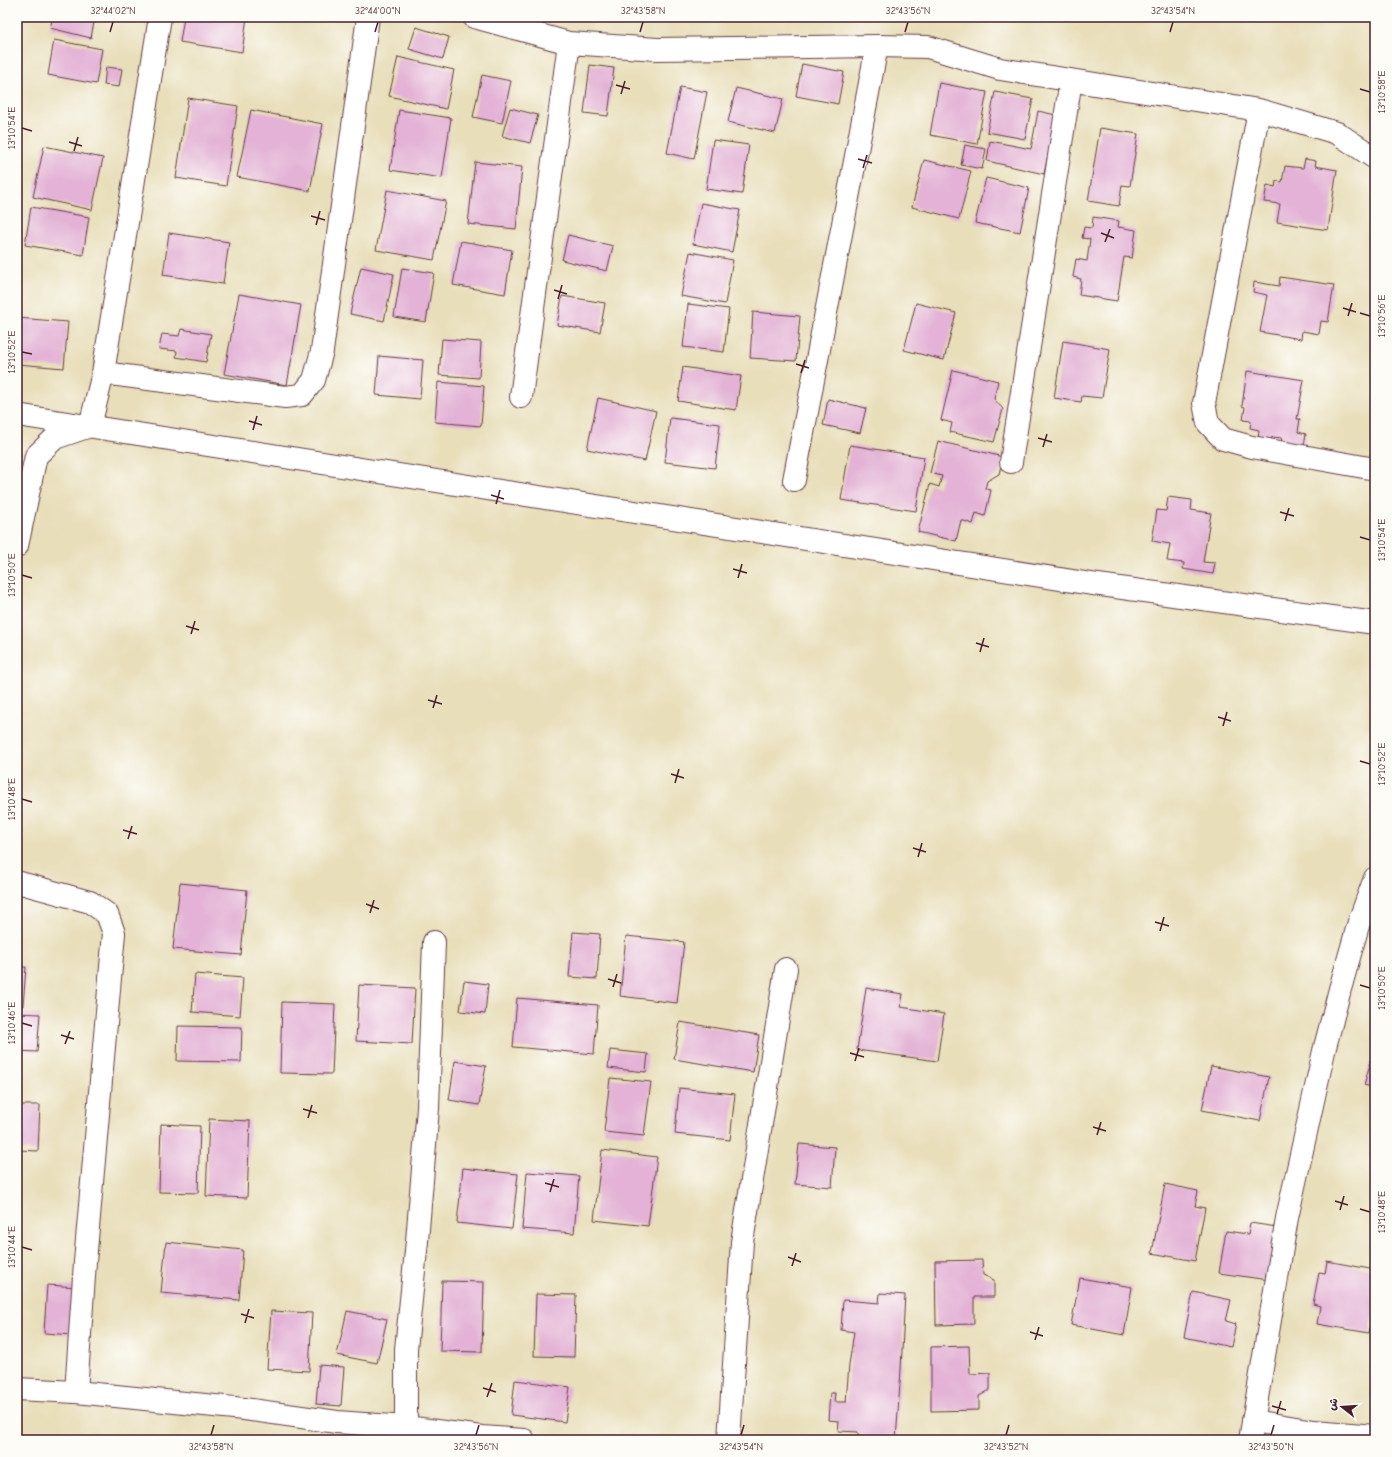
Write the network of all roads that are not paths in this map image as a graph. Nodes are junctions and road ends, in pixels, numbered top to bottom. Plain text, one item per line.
1 (160, 17) edge
2 (368, 17) edge
3 (474, 17) edge
4 (569, 43) junction
5 (877, 46) junction
6 (1071, 80) junction
7 (1259, 110) junction
8 (1375, 158) edge
9 (103, 373) junction
10 (521, 396) dead end
11 (17, 415) edge
12 (90, 426) junction
13 (1011, 462) dead end
14 (1375, 469) edge
15 (794, 480) dead end
16 (17, 546) edge
17 (1375, 623) edge
18 (1375, 878) edge
19 (17, 882) edge
20 (434, 942) dead end
21 (786, 969) dead end
22 (17, 1389) edge
23 (76, 1392) junction
24 (406, 1427) junction
25 (1252, 1430) edge
26 (1375, 1436) edge
27 (524, 1440) edge
28 (729, 1440) edge

1 - 9 street
2 - 9 street
3 - 4 street
4 - 5 street
4 - 10 street
5 - 6 street
5 - 15 street
6 - 7 street
6 - 13 street
7 - 8 street
7 - 14 street
9 - 12 street
11 - 12 street
12 - 16 street
12 - 17 street
18 - 25 street
19 - 23 street
20 - 24 street
21 - 28 street
22 - 23 street
23 - 24 street
24 - 27 street
25 - 26 street

